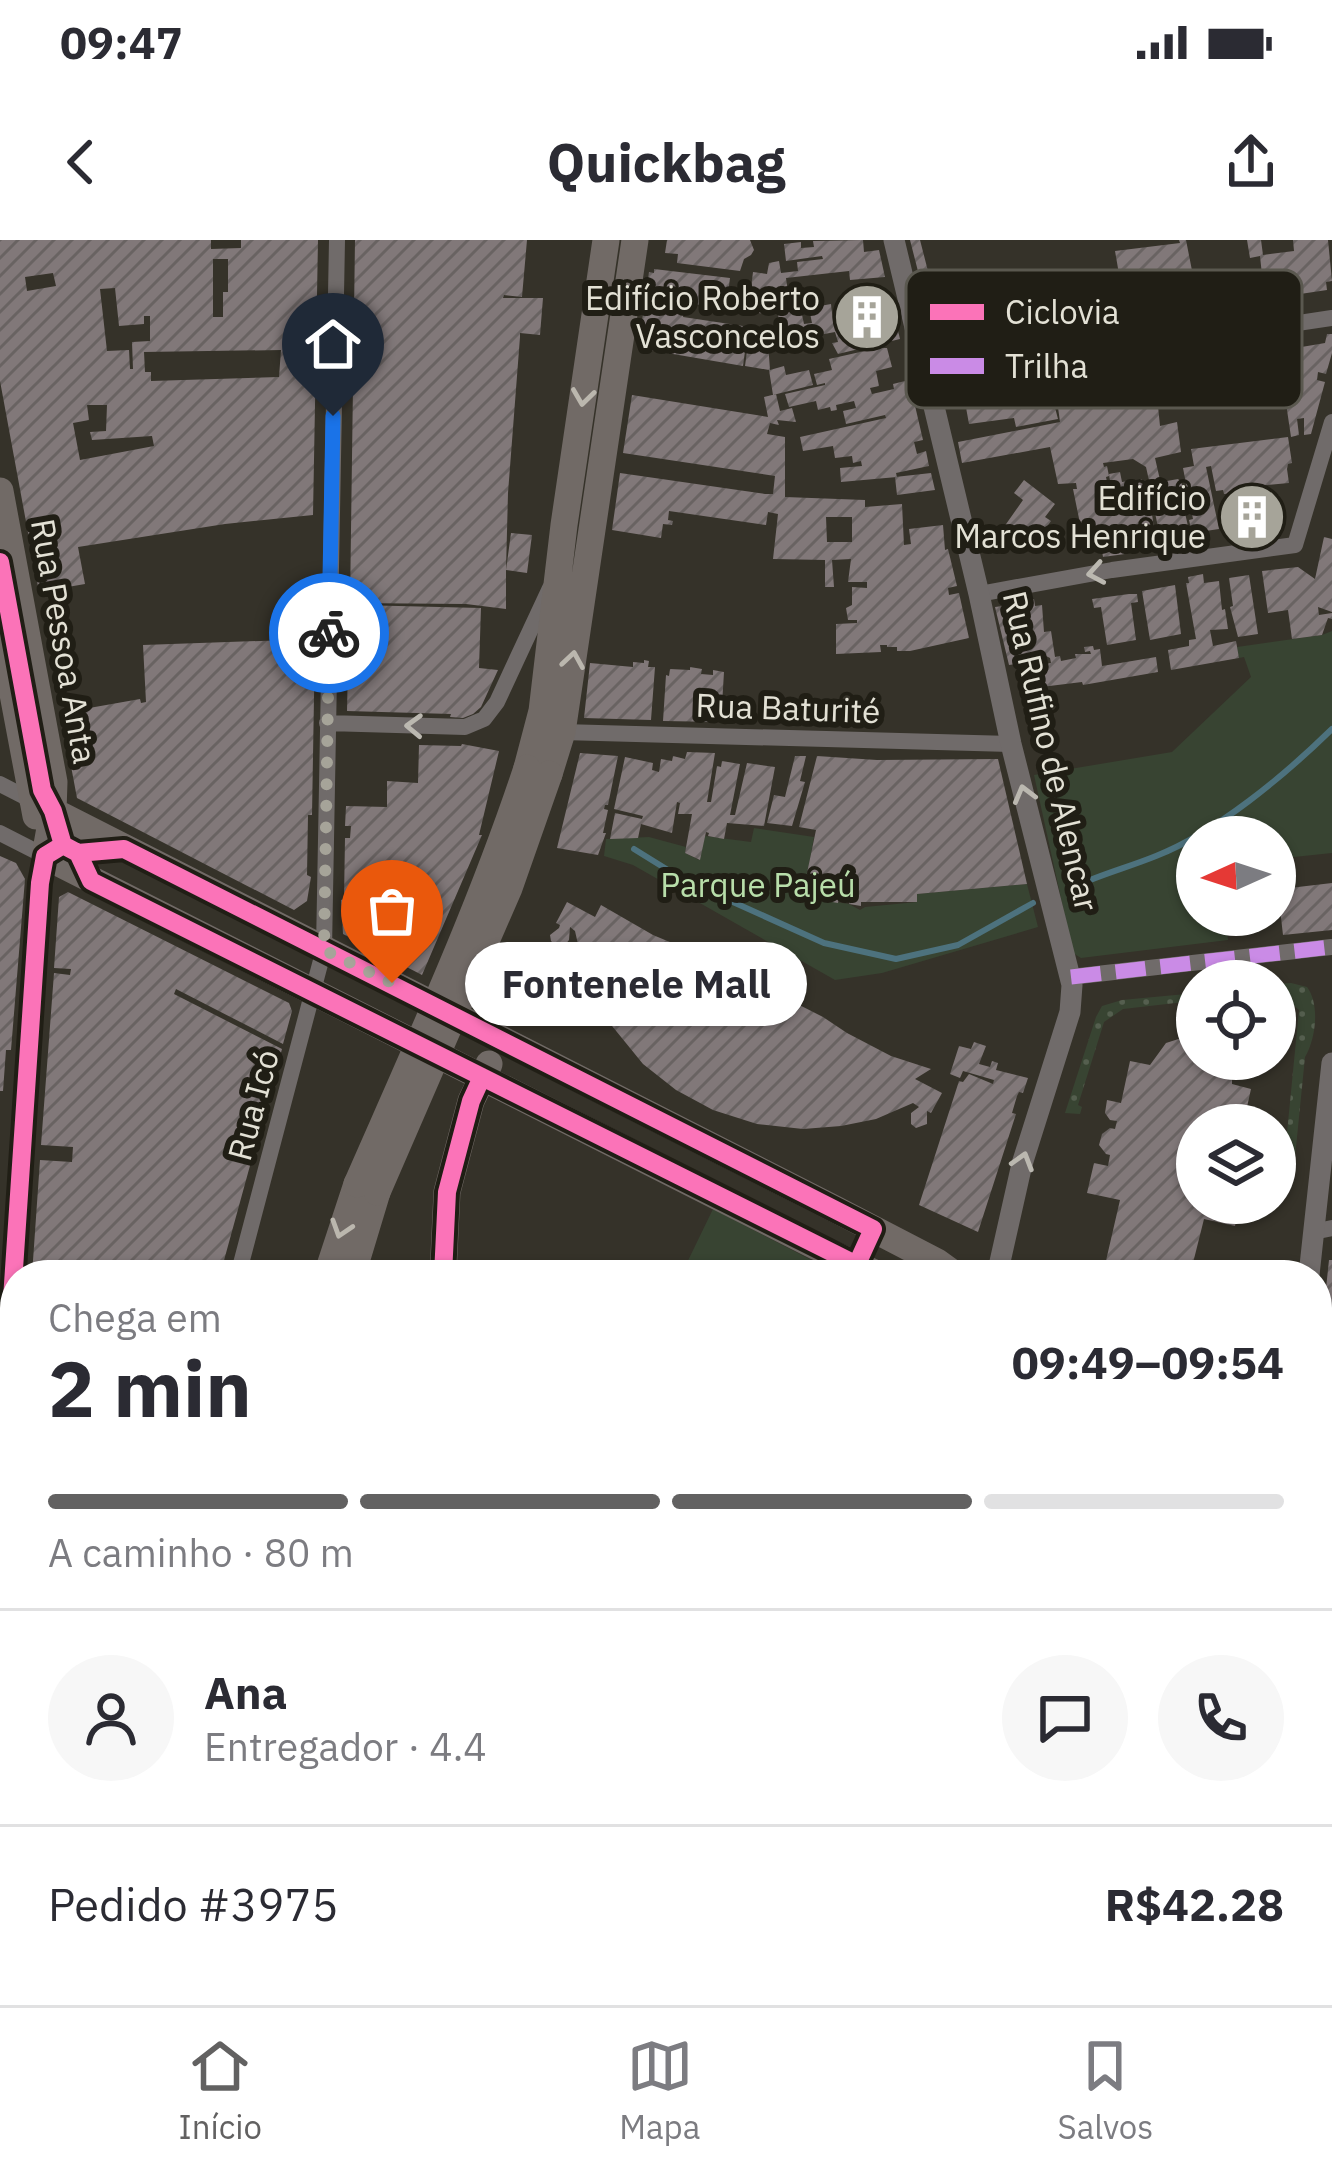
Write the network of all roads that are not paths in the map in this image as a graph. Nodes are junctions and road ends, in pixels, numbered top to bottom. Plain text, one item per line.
1 (337, 240) edge
2 (606, 240) edge
3 (635, 240) edge
4 (894, 240) edge
5 (906, 287) edge
6 (1332, 319) edge
7 (1302, 323) edge
8 (936, 408) edge
9 (1332, 423) edge
10 (0, 491) edge
11 (560, 566) junction
12 (980, 594) junction
13 (0, 625) edge
14 (327, 723) junction
15 (562, 732) junction
16 (1011, 744) junction
17 (538, 771) junction
18 (0, 784) edge
19 (43, 806) junction
20 (0, 833) edge
21 (45, 856) junction
22 (1331, 946) edge
23 (324, 950) junction
24 (1071, 977) junction
25 (314, 993) junction
26 (500, 1039) junction
27 (1332, 1063) edge
28 (482, 1077) junction
29 (367, 1188) junction
30 (873, 1229) junction
31 (1322, 1230) edge
32 (16, 1260) edge
33 (242, 1260) edge
34 (334, 1260) edge
35 (355, 1260) edge
36 (444, 1260) edge
37 (841, 1260) edge
38 (866, 1260) edge
39 (933, 1260) edge
40 (1000, 1260) edge
41 (1313, 1260) edge

1 - 14 street, Rua Icó
2 -> 11 main road
15 -> 3 main road
4 - 5 street, Rua Rufino de Alencar
6 - 7 street
8 - 12 street, Rua Rufino de Alencar
9 -> 12 street
10 - 19 main road, Rua Pessoa Anta
11 -> 14 street
11 - 17 main road
12 - 16 street, Rua Rufino de Alencar
13 - 19 main road, Rua Pessoa Anta
14 - 23 street, Rua Icó
15 - 16 street, Rua Baturité
15 - 17 main road
24 -> 16 street, Rua Rufino de Alencar
17 - 29 main road, bridge
18 - 19 street
19 - 21 main road, Rua Pessoa Anta
19 - 23 main road
20 - 21 street
21 - 25 main road
21 - 32 street
22 - 24 street
23 - 25 street, Rua Icó
23 - 26 main road
40 -> 24 street, Rua Rufino de Alencar
25 - 28 main road
25 - 33 street, Rua Icó
26 - 28 main road
26 - 30 main road
27 - 31 street
28 - 36 main road
28 - 37 main road
29 -> 34 main road
29 - 35 main road
30 - 38 street
30 - 39 main road
31 - 41 street

